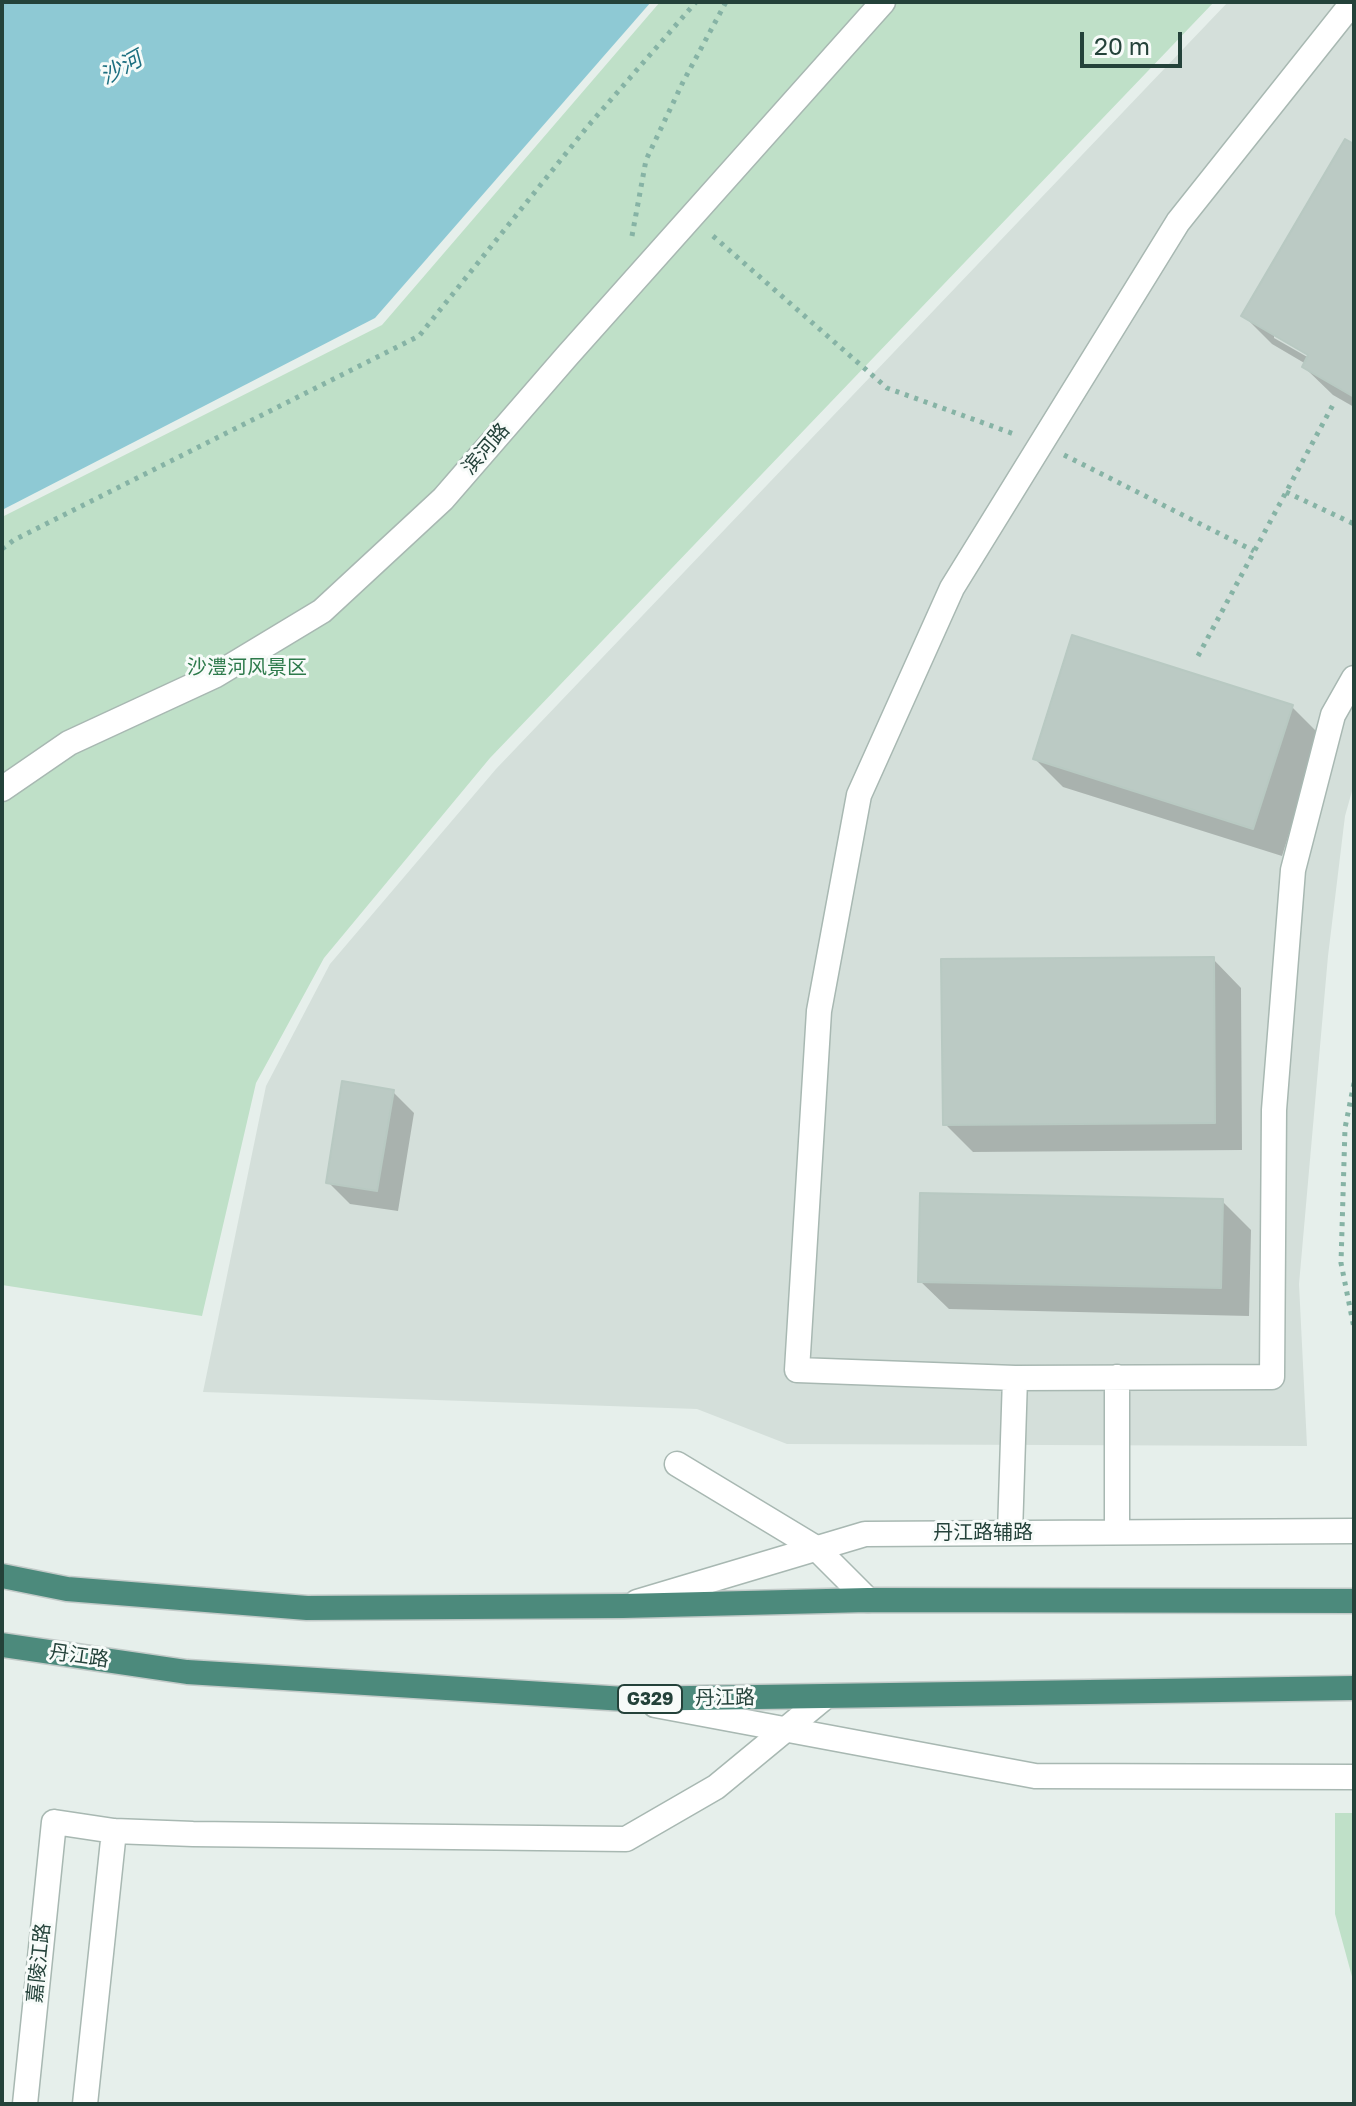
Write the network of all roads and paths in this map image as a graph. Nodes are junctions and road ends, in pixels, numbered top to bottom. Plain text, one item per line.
1 (696, 2) edge
2 (726, 2) edge
3 (883, 2) edge
4 (1353, 2) edge
5 (692, 217) junction
6 (632, 237) dead end
7 (1335, 401) dead end
8 (1041, 444) junction
9 (1286, 492) junction
10 (1354, 524) edge
11 (2, 549) edge
12 (1254, 551) junction
13 (1198, 656) dead end
14 (1354, 678) edge
15 (2, 789) edge
16 (1354, 1083) edge
17 (1354, 1328) edge
18 (1117, 1377) junction
19 (1015, 1378) junction
20 (677, 1464) dead end
21 (1354, 1531) edge
22 (1117, 1532) junction
23 (1010, 1533) junction
24 (816, 1548) junction
25 (2, 1576) edge
26 (868, 1600) junction
27 (1354, 1601) edge
28 (623, 1606) junction
29 (2, 1645) edge
30 (1354, 1688) edge
31 (825, 1697) junction
32 (625, 1699) junction
33 (786, 1729) junction
34 (1354, 1777) edge
35 (114, 1831) junction
36 (25, 2104) edge
37 (85, 2104) edge

1 - 11 path
2 - 6 path
3 - 5 street, 滨河路
4 - 8 street
5 - 8 path
5 - 15 street, 滨河路
7 - 9 path
8 - 12 path
8 - 19 street
9 - 10 path
9 - 12 path
12 - 13 path
14 - 18 street
16 - 17 path
18 - 19 street
18 - 22 street
19 - 23 street
20 - 24 street
21 - 22 street, 丹江路辅路
22 - 23 street, 丹江路辅路
23 - 24 street, 丹江路辅路
24 - 26 street
24 - 28 street, 丹江路辅路
25 - 28 highway
26 - 27 highway
26 - 28 highway
29 - 32 highway, 丹江路 / G329
30 - 31 highway, 丹江路 / G329
31 - 32 highway, 丹江路 / G329
31 - 33 street
32 - 33 street
33 - 34 street
33 - 35 street
35 - 36 street, 嘉陵江路
35 - 37 street

